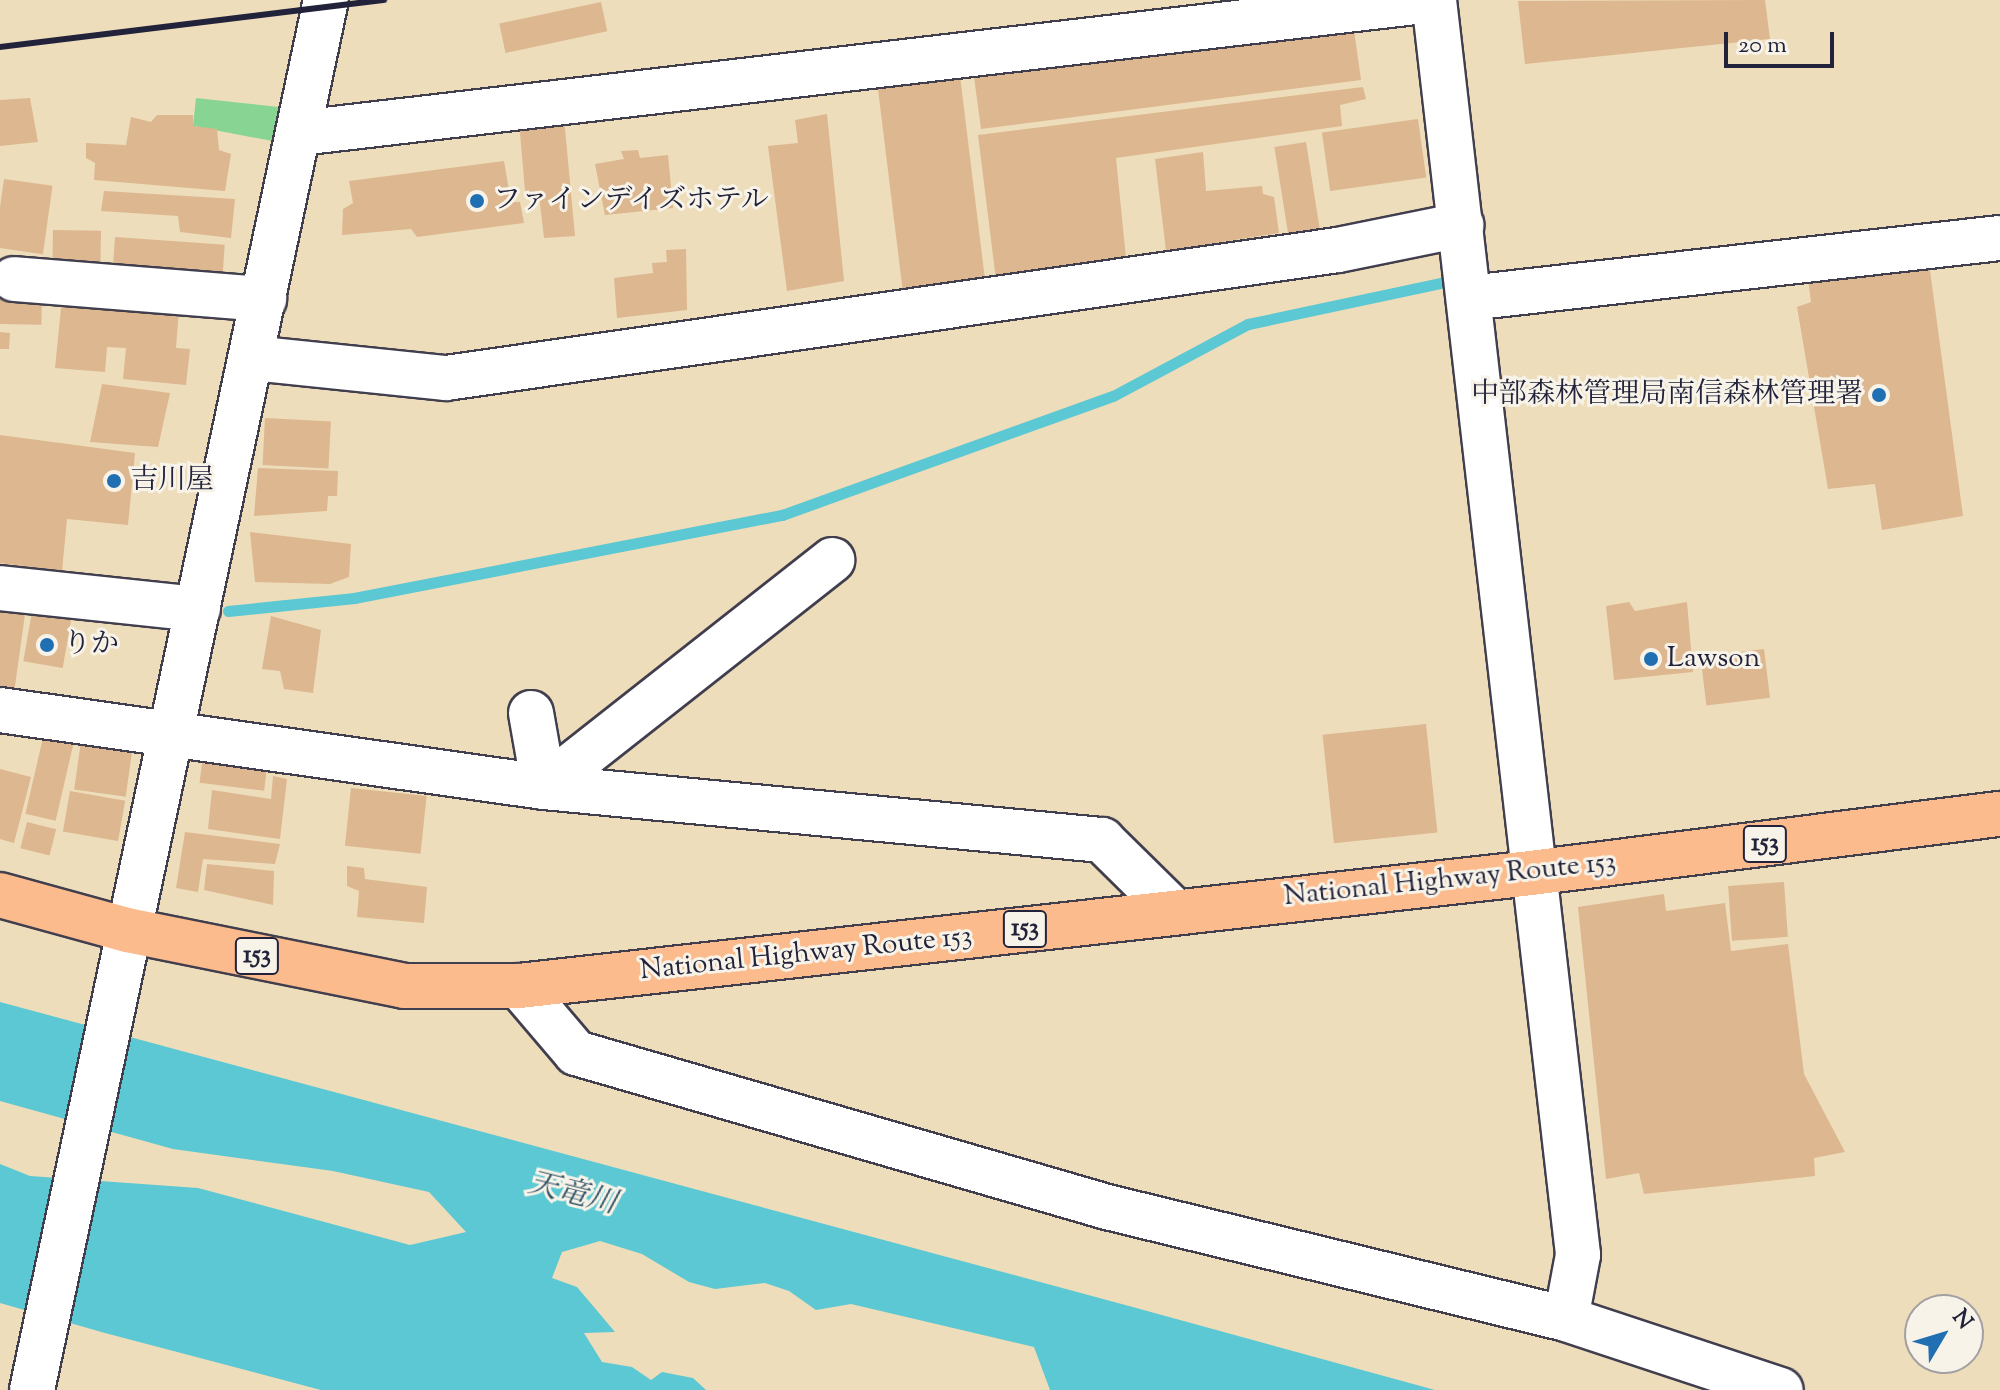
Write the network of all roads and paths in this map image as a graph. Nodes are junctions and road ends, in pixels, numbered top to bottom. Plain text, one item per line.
1 (326, 0) edge
2 (1433, 0) edge
3 (300, 133) junction
4 (1461, 225) junction
5 (2000, 238) edge
6 (14, 279) dead end
7 (1469, 298) junction
8 (264, 299) junction
9 (251, 358) junction
10 (832, 560) dead end
11 (0, 588) edge
12 (198, 609) junction
13 (0, 710) edge
14 (531, 713) dead end
15 (173, 738) junction
16 (544, 787) junction
17 (2000, 814) edge
18 (1531, 873) junction
19 (0, 895) edge
20 (1172, 909) junction
21 (127, 930) junction
22 (519, 986) junction
23 (1566, 1319) junction
24 (28, 1380) edge
25 (1781, 1390) edge

1 - 3 street
2 - 3 street
2 - 4 street
3 - 8 street
4 - 7 street
4 - 9 street
5 - 7 street
6 - 8 street
7 - 18 street
8 - 9 street
9 - 12 street
10 - 16 street
11 - 12 street
12 - 15 street
13 - 15 street
14 - 16 street
15 - 16 street
15 - 21 street
16 - 20 street
17 - 18 highway, National Highway Route 153 / 153
18 - 20 highway, National Highway Route 153 / 153
18 - 23 street
19 - 21 highway, National Highway Route 153 / 153
20 - 22 highway, National Highway Route 153 / 153
21 - 22 highway, National Highway Route 153 / 153
21 - 24 street
22 - 23 street
23 - 25 street

